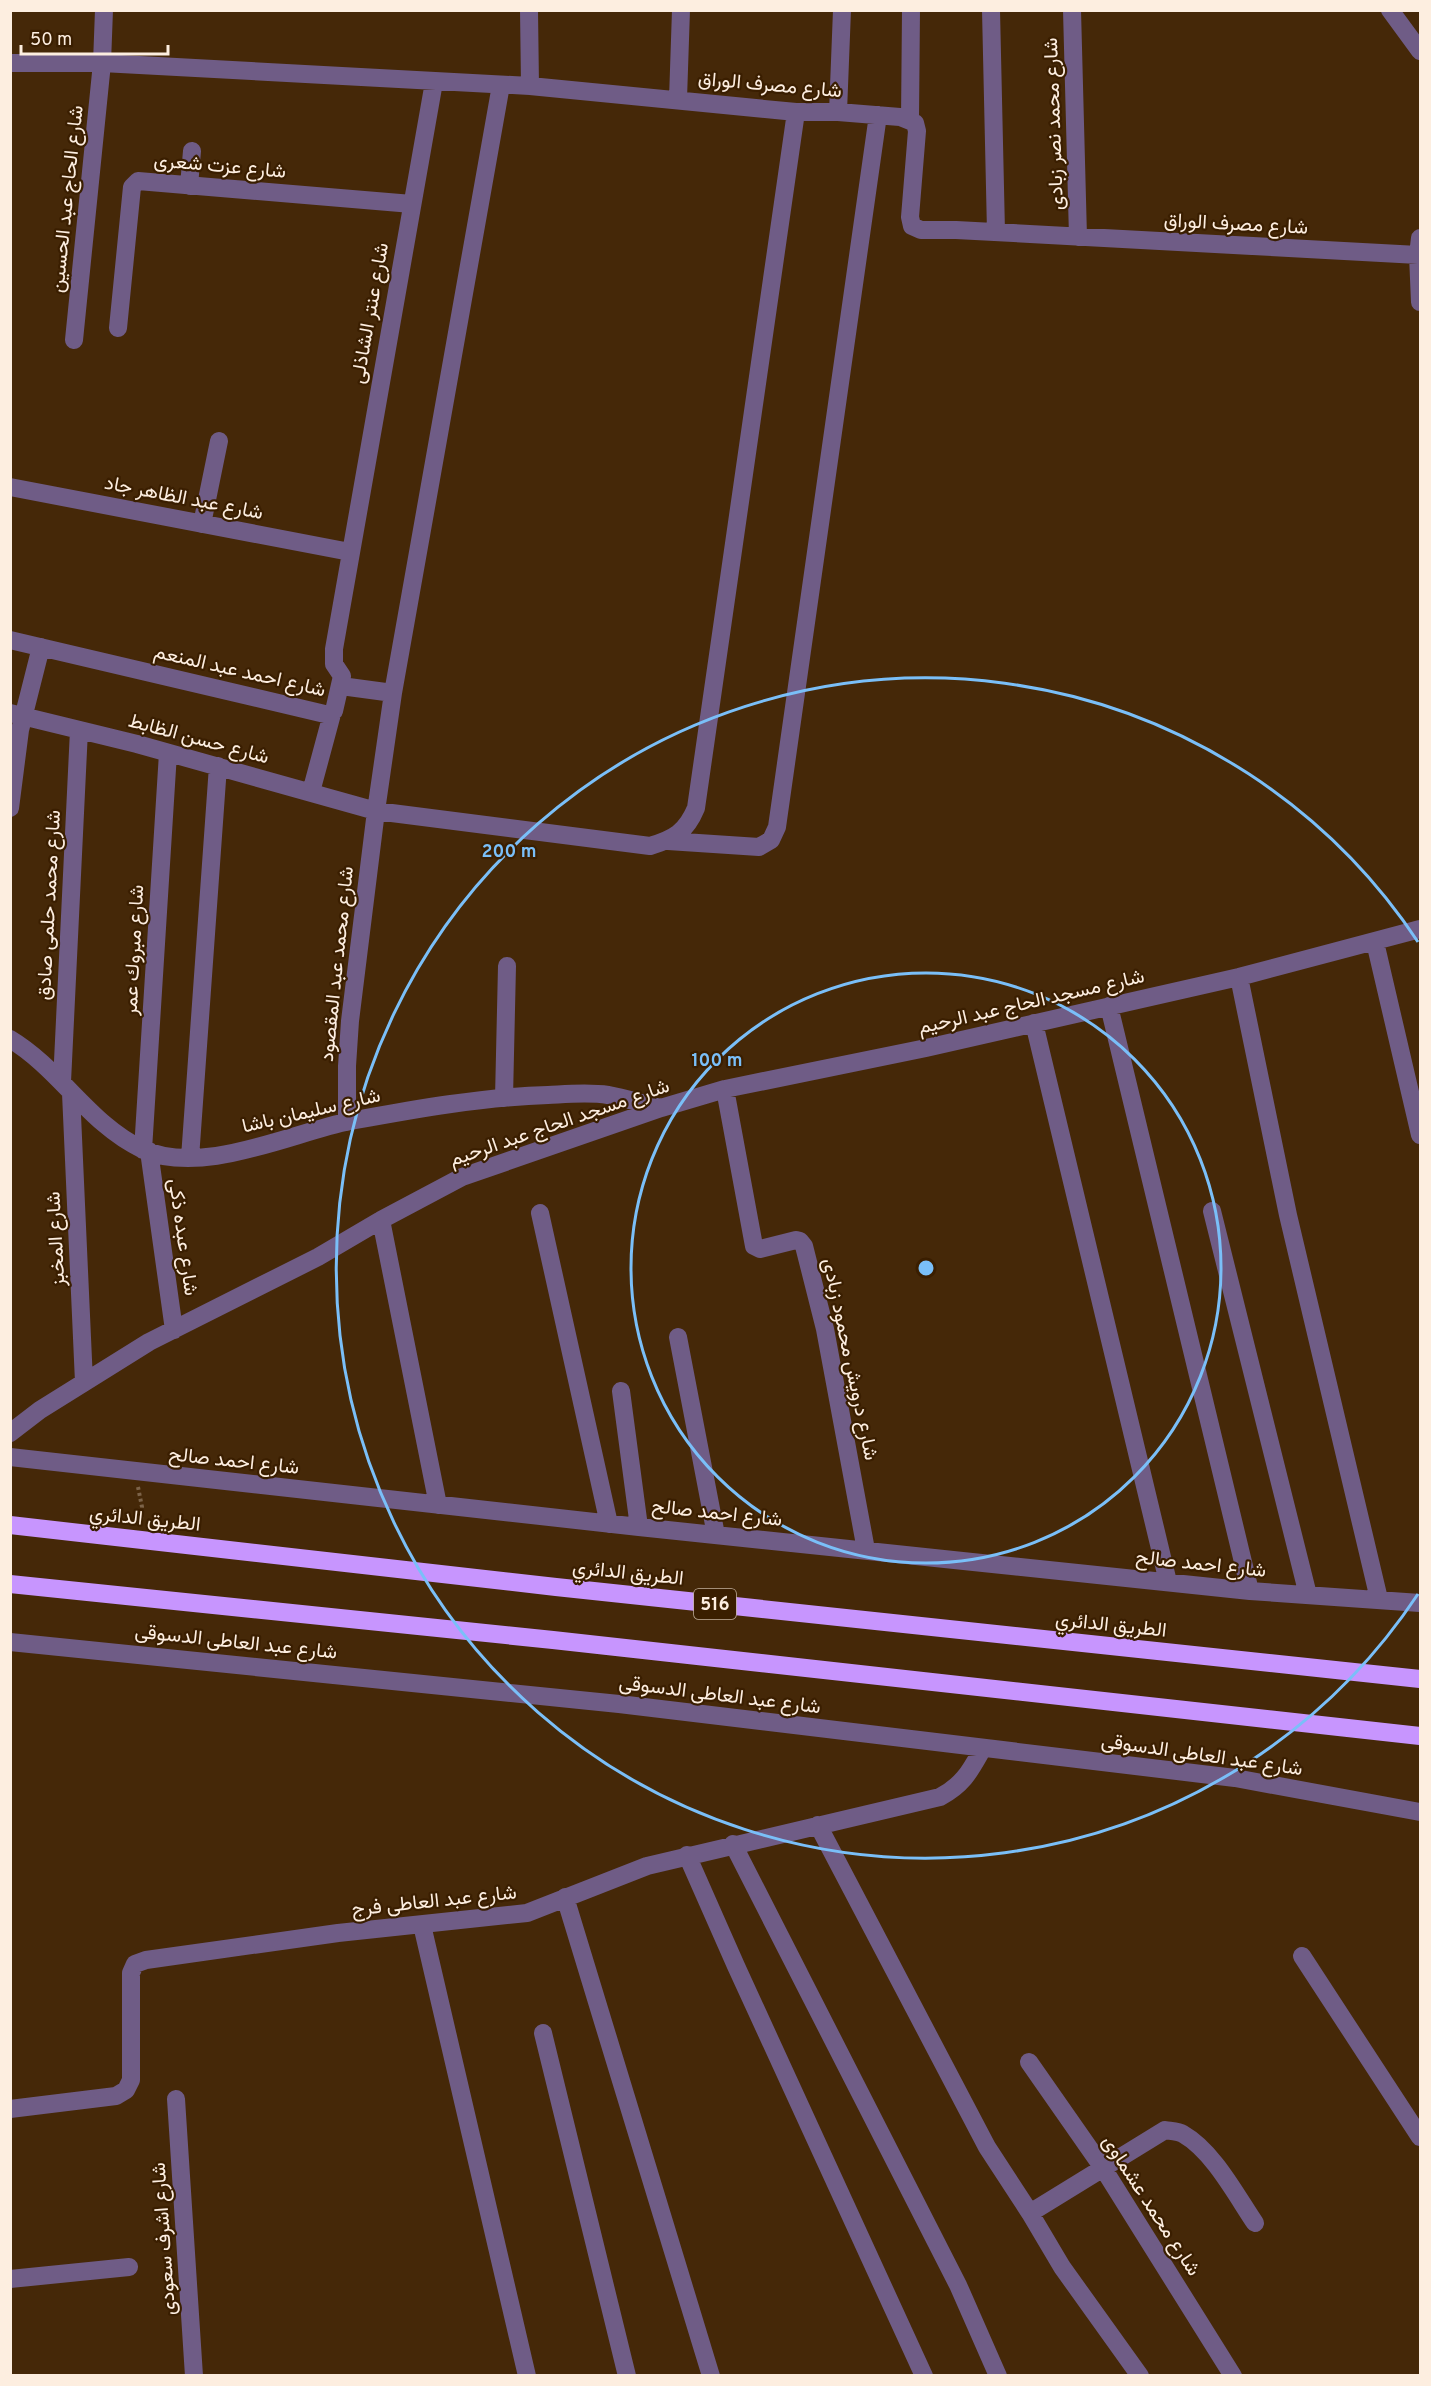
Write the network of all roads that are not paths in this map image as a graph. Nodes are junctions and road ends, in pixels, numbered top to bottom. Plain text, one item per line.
1 (104, 10) edge
2 (529, 10) edge
3 (681, 10) edge
4 (842, 10) edge
5 (911, 10) edge
6 (991, 10) edge
7 (1072, 10) edge
8 (1390, 10) edge
9 (1420, 51) edge
10 (10, 63) edge
11 (102, 63) junction
12 (434, 82) junction
13 (501, 85) junction
14 (530, 86) junction
15 (678, 99) junction
16 (796, 112) junction
17 (838, 112) junction
18 (878, 116) junction
19 (910, 120) junction
20 (192, 151) dead end
21 (189, 186) junction
22 (412, 204) junction
23 (996, 232) junction
24 (1078, 237) junction
25 (1419, 247) edge
26 (1420, 302) edge
27 (118, 328) dead end
28 (74, 340) dead end
29 (219, 441) dead end
30 (10, 487) edge
31 (202, 524) junction
32 (350, 552) junction
33 (10, 640) edge
34 (41, 647) junction
35 (341, 686) junction
36 (393, 693) junction
37 (332, 714) junction
38 (18, 715) edge
39 (79, 730) junction
40 (168, 753) junction
41 (218, 766) junction
42 (311, 792) junction
43 (10, 808) edge
44 (375, 811) junction
45 (668, 841) junction
46 (1420, 929) edge
47 (1376, 942) junction
48 (507, 966) dead end
49 (1239, 976) junction
50 (1109, 1006) junction
51 (1034, 1023) junction
52 (10, 1039) edge
53 (67, 1087) junction
54 (725, 1089) junction
55 (504, 1098) junction
56 (662, 1108) junction
57 (347, 1122) junction
58 (1420, 1135) edge
59 (146, 1150) junction
60 (190, 1158) junction
61 (1212, 1211) dead end
62 (540, 1213) dead end
63 (381, 1220) junction
64 (174, 1330) junction
65 (678, 1337) dead end
66 (84, 1382) junction
67 (621, 1391) dead end
68 (10, 1433) edge
69 (10, 1457) edge
70 (438, 1505) junction
71 (609, 1524) junction
72 (10, 1525) edge
73 (639, 1527) junction
74 (716, 1535) junction
75 (866, 1550) junction
76 (1168, 1582) junction
77 (10, 1584) edge
78 (1250, 1591) junction
79 (1308, 1595) junction
80 (1379, 1599) junction
81 (1420, 1603) edge
82 (10, 1642) edge
83 (1420, 1679) edge
84 (1420, 1736) edge
85 (983, 1748) junction
86 (1420, 1812) edge
87 (818, 1825) junction
88 (733, 1844) junction
89 (687, 1855) junction
90 (565, 1897) junction
91 (422, 1925) junction
92 (1302, 1956) dead end
93 (543, 2033) dead end
94 (1029, 2062) dead end
95 (176, 2100) dead end
96 (10, 2109) edge
97 (1420, 2138) edge
98 (1103, 2168) junction
99 (1030, 2213) junction
100 (1255, 2223) dead end
101 (129, 2267) dead end
102 (10, 2279) edge
103 (194, 2376) edge
104 (527, 2376) edge
105 (627, 2376) edge
106 (711, 2376) edge
107 (924, 2376) edge
108 (998, 2376) edge
109 (1140, 2376) edge
110 (1233, 2376) edge

1 - 11 street, شارع الحاج عبد الحسين
2 - 14 street
3 - 15 street
4 - 17 street
5 - 19 street
6 - 23 street
7 - 24 street, شارع محمد نصر زبادى
8 - 9 street
10 - 11 street, شارع مصرف الوراق
11 - 12 street, شارع مصرف الوراق
11 - 28 street, شارع الحاج عبد الحسين
12 - 13 street, شارع مصرف الوراق
12 - 22 street, شارع عنتر الشاذلى
13 - 14 street, شارع مصرف الوراق
13 - 36 street, شارع محمد عبد المقصود
14 - 15 street, شارع مصرف الوراق
15 - 16 street, شارع مصرف الوراق
16 - 17 street, شارع مصرف الوراق
16 - 45 street
17 - 18 street, شارع مصرف الوراق
18 - 19 street, شارع مصرف الوراق
18 - 45 street, شارع حسن الظابط
19 - 23 street, شارع مصرف الوراق
20 - 21 street
21 - 22 street, شارع عزت شعرى
21 - 27 street, شارع عزت شعرى
22 - 32 street, شارع عنتر الشاذلى
23 - 24 street, شارع مصرف الوراق
24 - 25 street, شارع مصرف الوراق
25 - 26 street
29 - 31 street
30 - 31 street, شارع عبد الظاهر جاد
31 - 32 street, شارع عبد الظاهر جاد
32 - 35 street, شارع احمد عبد المنعم
33 - 34 street, شارع احمد عبد المنعم
34 - 37 street, شارع احمد عبد المنعم
34 - 38 street
35 - 36 street
35 - 37 street, شارع احمد عبد المنعم
36 - 44 street, شارع محمد عبد المقصود
37 - 42 street
38 - 39 street, شارع حسن الظابط
38 - 43 street
39 - 40 street, شارع حسن الظابط
39 - 53 street, شارع محمد حلمى صادق
40 - 41 street, شارع حسن الظابط
40 - 59 street, شارع مبروك عمر
41 - 42 street, شارع حسن الظابط
41 - 60 street
42 - 44 street, شارع حسن الظابط
44 - 45 street, شارع حسن الظابط
44 - 57 street, شارع محمد عبد المقصود
46 - 47 street, شارع مسجد الحاج عبد الرحيم
47 - 49 street, شارع مسجد الحاج عبد الرحيم
47 - 58 street
48 - 55 street
49 - 50 street, شارع مسجد الحاج عبد الرحيم
49 - 80 street
50 - 51 street, شارع مسجد الحاج عبد الرحيم
50 - 78 street
51 - 54 street, شارع مسجد الحاج عبد الرحيم
51 - 76 street
52 - 53 street, شارع سليمان باشا
53 - 59 street, شارع سليمان باشا
53 - 66 street, شارع المخبز
54 - 56 street, شارع مسجد الحاج عبد الرحيم
54 - 75 street, شارع درويش محمود زبادى
55 - 56 street, شارع سليمان باشا
55 - 57 street, شارع سليمان باشا
56 - 63 street, شارع مسجد الحاج عبد الرحيم
57 - 60 street, شارع سليمان باشا
59 - 60 street, شارع سليمان باشا
59 - 64 street, شارع عبده ذكى
61 - 79 street
62 - 71 street
63 - 64 street, شارع مسجد الحاج عبد الرحيم
63 - 70 street
64 - 66 street, شارع مسجد الحاج عبد الرحيم
65 - 74 street
66 - 68 street, شارع مسجد الحاج عبد الرحيم
67 - 73 street
69 - 70 street, شارع احمد صالح
70 - 71 street, شارع احمد صالح
71 - 73 street, شارع احمد صالح
72 - 83 highway, الطريق الدائري / 516
73 - 74 street, شارع احمد صالح
74 - 75 street, شارع احمد صالح
75 - 76 street, شارع احمد صالح
76 - 78 street, شارع احمد صالح
77 - 84 highway
78 - 79 street, شارع احمد صالح
79 - 80 street, شارع احمد صالح
80 - 81 street, شارع احمد صالح
82 - 85 street, شارع عبد العاطى الدسوقى
85 - 86 street, شارع عبد العاطى الدسوقى
85 - 87 street, شارع عبد العاطى فرج
87 - 88 street, شارع عبد العاطى فرج
87 - 99 street
88 - 89 street, شارع عبد العاطى فرج
88 - 108 street
89 - 90 street, شارع عبد العاطى فرج
89 - 107 street
90 - 91 street, شارع عبد العاطى فرج
90 - 106 street
91 - 96 street, شارع عبد العاطى فرج
91 - 104 street
92 - 97 street
93 - 105 street
94 - 98 street, شارع محمد عشماوى
95 - 103 street, شارع اشرف سعودى
98 - 99 street
98 - 100 street
98 - 110 street, شارع محمد عشماوى
99 - 109 street
101 - 102 street

